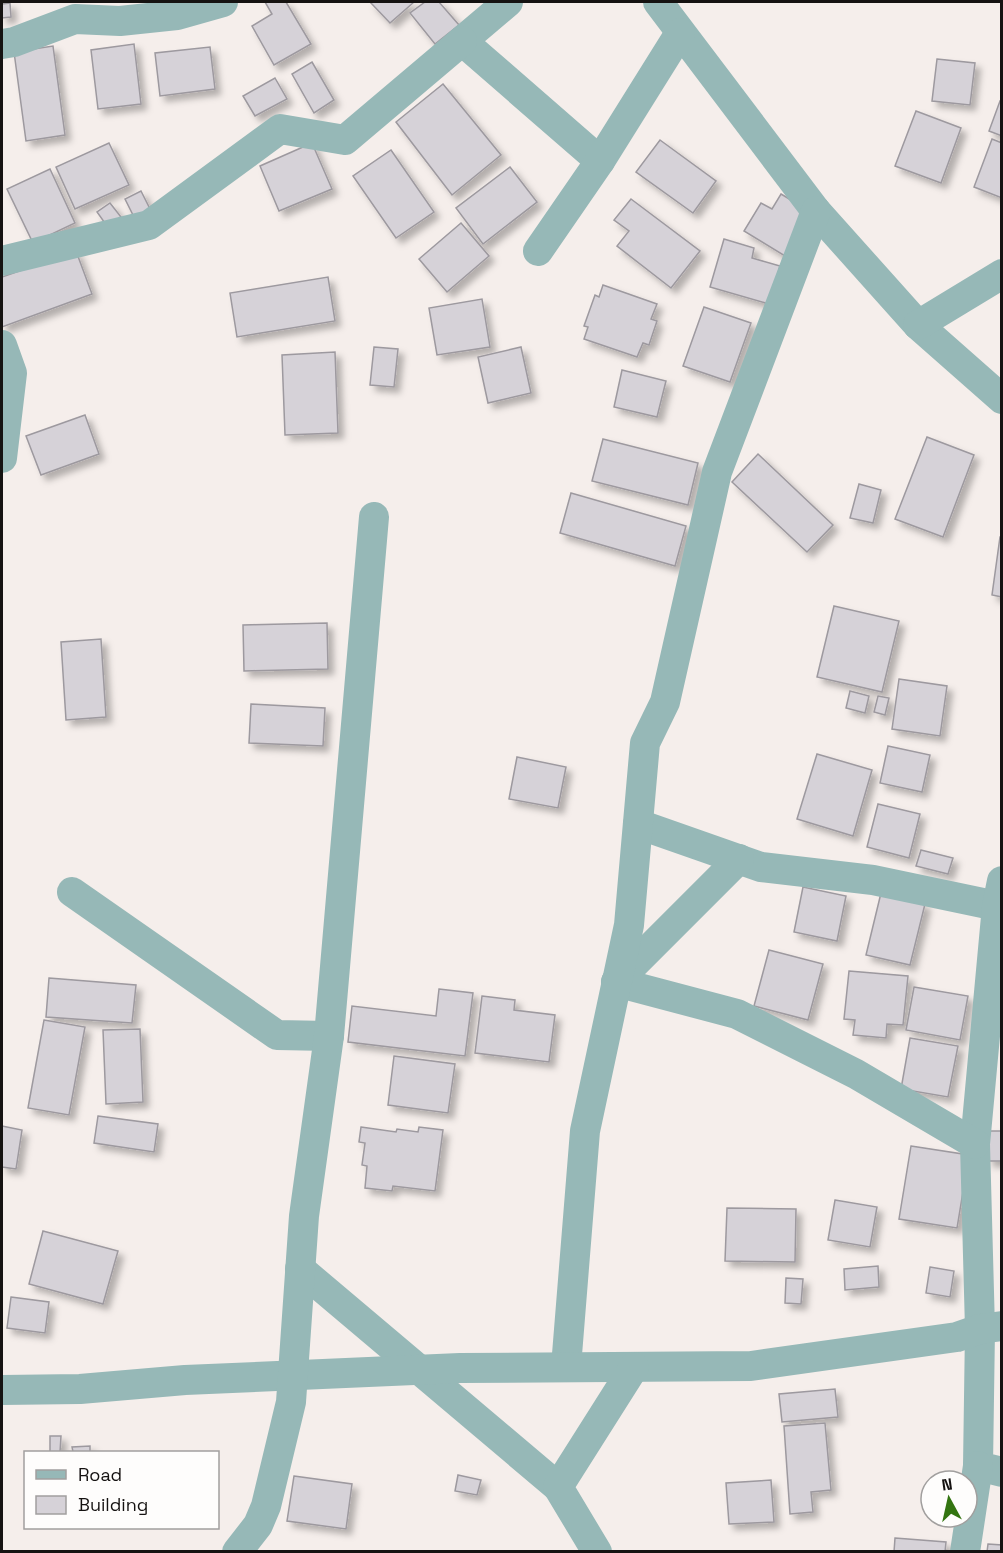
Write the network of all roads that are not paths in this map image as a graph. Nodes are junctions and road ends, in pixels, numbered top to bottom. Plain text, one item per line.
1 (223, 2) edge
2 (508, 2) edge
3 (658, 2) edge
4 (680, 33) junction
5 (462, 41) junction
6 (2, 44) edge
7 (600, 161) junction
8 (816, 210) junction
9 (538, 251) dead end
10 (2, 261) edge
11 (1002, 274) edge
12 (918, 325) junction
13 (2, 345) edge
14 (990, 377) edge
15 (1002, 399) edge
16 (2, 458) edge
17 (374, 517) dead end
18 (638, 824) junction
19 (739, 859) junction
20 (72, 891) dead end
21 (999, 893) edge
22 (616, 982) junction
23 (329, 1036) junction
24 (975, 1144) junction
25 (300, 1269) junction
26 (991, 1328) edge
27 (566, 1367) junction
28 (634, 1367) junction
29 (420, 1370) junction
30 (292, 1374) junction
31 (2, 1390) edge
32 (990, 1469) edge
33 (558, 1487) junction
34 (237, 1551) edge
35 (597, 1551) edge
36 (965, 1551) edge

1 - 6 street
2 - 5 street
3 - 4 street
4 - 7 street
4 - 8 street
5 - 7 street
5 - 10 street
7 - 9 street
8 - 12 street
8 - 18 street
11 - 12 street
12 - 14 street
13 - 16 street
14 - 15 street
17 - 23 street
18 - 19 street
18 - 22 street
19 - 21 street
19 - 22 street
20 - 23 street
21 - 24 street
22 - 24 street
22 - 27 street
23 - 25 street
24 - 26 street
25 - 29 street
25 - 30 street
26 - 28 street
26 - 32 street
27 - 28 street
27 - 29 street
28 - 33 street
29 - 30 street
29 - 33 street
30 - 31 street
30 - 34 street
32 - 36 street
33 - 35 street

